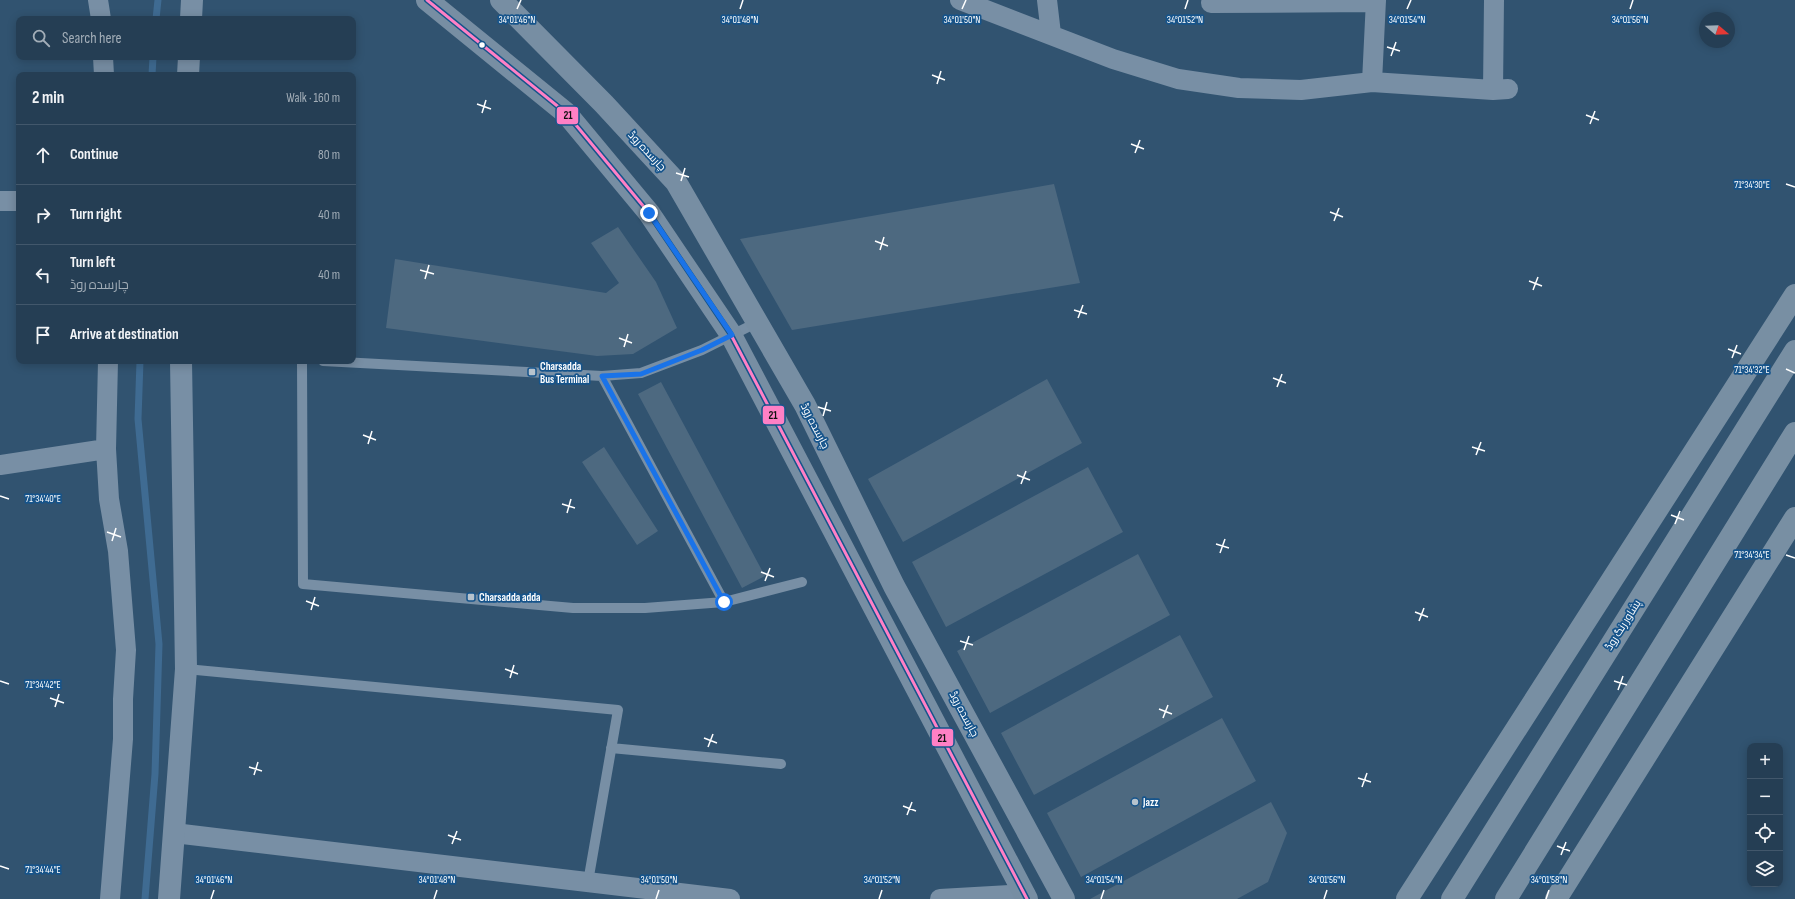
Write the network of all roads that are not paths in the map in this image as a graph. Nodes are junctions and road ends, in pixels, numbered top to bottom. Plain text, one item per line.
1 (98, 0) edge
2 (192, 0) edge
3 (427, 0) edge
4 (501, 0) edge
5 (960, 0) edge
6 (1047, 0) edge
7 (1494, 0) edge
8 (1376, 1) edge
9 (1210, 3) dead end
10 (101, 16) edge
11 (191, 16) edge
12 (1051, 34) junction
13 (103, 60) edge
14 (189, 60) edge
15 (104, 72) edge
16 (188, 72) edge
17 (1372, 82) junction
18 (0, 201) edge
19 (16, 201) edge
20 (1795, 295) edge
21 (756, 323) junction
22 (732, 335) junction
23 (1795, 351) edge
24 (356, 363) edge
25 (108, 364) edge
26 (181, 364) edge
27 (302, 364) edge
28 (602, 376) junction
29 (1795, 433) edge
30 (106, 449) junction
31 (0, 465) edge
32 (1795, 518) edge
33 (802, 582) dead end
34 (724, 602) junction
35 (186, 669) junction
36 (611, 748) junction
37 (781, 764) dead end
38 (174, 833) junction
39 (588, 882) junction
40 (1026, 897) edge
41 (110, 899) edge
42 (169, 899) edge
43 (730, 899) edge
44 (940, 899) edge
45 (1064, 899) edge
46 (1407, 899) edge
47 (1452, 899) edge
48 (1506, 899) edge
49 (1556, 899) edge

1 - 10 street
2 - 11 street
3 - 22 main road
4 - 21 main road, چارسدہ روڈ
5 - 12 street
6 - 12 street
7 - 17 street
8 - 9 street
8 - 17 street
12 - 17 street
13 - 15 street
14 - 16 street
18 - 19 street
20 - 46 highway
21 - 22 lane
21 - 45 main road, چارسدہ روڈ
22 - 28 lane
22 - 40 main road
23 - 47 highway, پشاور رنگ روڈ
24 - 28 lane
25 - 30 street
26 - 35 street
27 - 34 lane
28 - 34 lane
29 - 48 highway
30 - 31 street
30 - 41 street
32 - 49 highway
33 - 34 lane
35 - 36 lane
35 - 38 street
36 - 37 lane
36 - 39 lane
38 - 39 street
38 - 42 street
39 - 43 street
40 - 44 street

